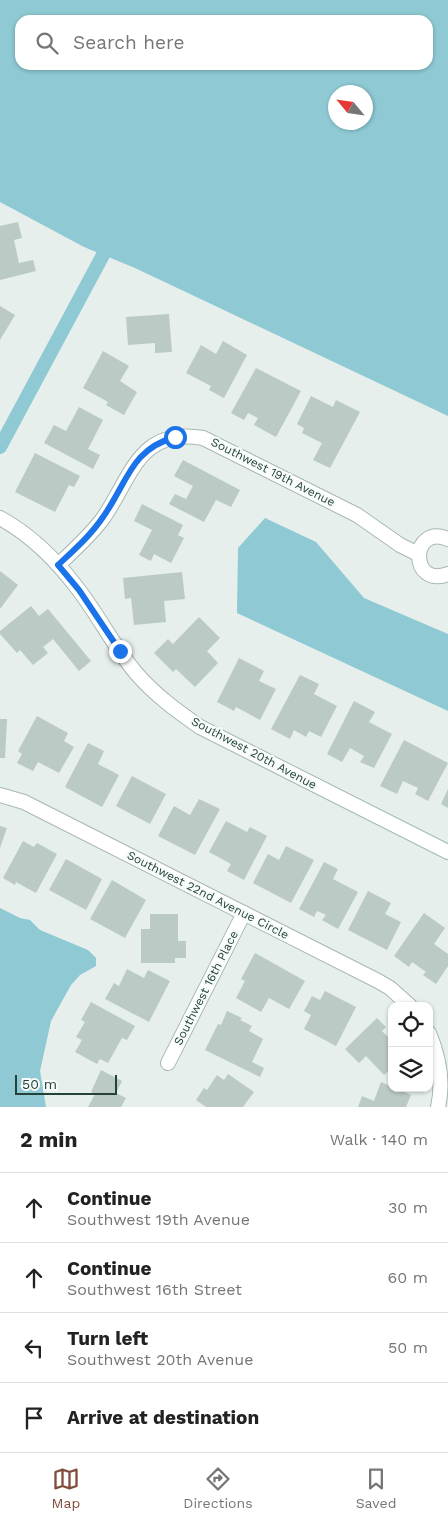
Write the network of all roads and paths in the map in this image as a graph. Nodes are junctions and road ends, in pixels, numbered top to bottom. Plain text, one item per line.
1 (0, 518) edge
2 (448, 539) edge
3 (418, 554) junction
4 (58, 565) junction
5 (448, 574) edge
6 (0, 795) edge
7 (448, 852) edge
8 (244, 913) junction
9 (406, 1002) edge
10 (433, 1044) edge
11 (168, 1063) dead end
12 (438, 1107) edge

1 - 4 street, Southwest 20th Avenue
2 - 3 street
3 - 4 street, Southwest 19th Avenue
3 - 5 street
4 - 7 street, Southwest 20th Avenue
6 - 8 street, Southwest 22nd Avenue Circle
8 - 9 street, Southwest 22nd Avenue Circle
8 - 11 street, Southwest 16th Place
10 - 12 street

